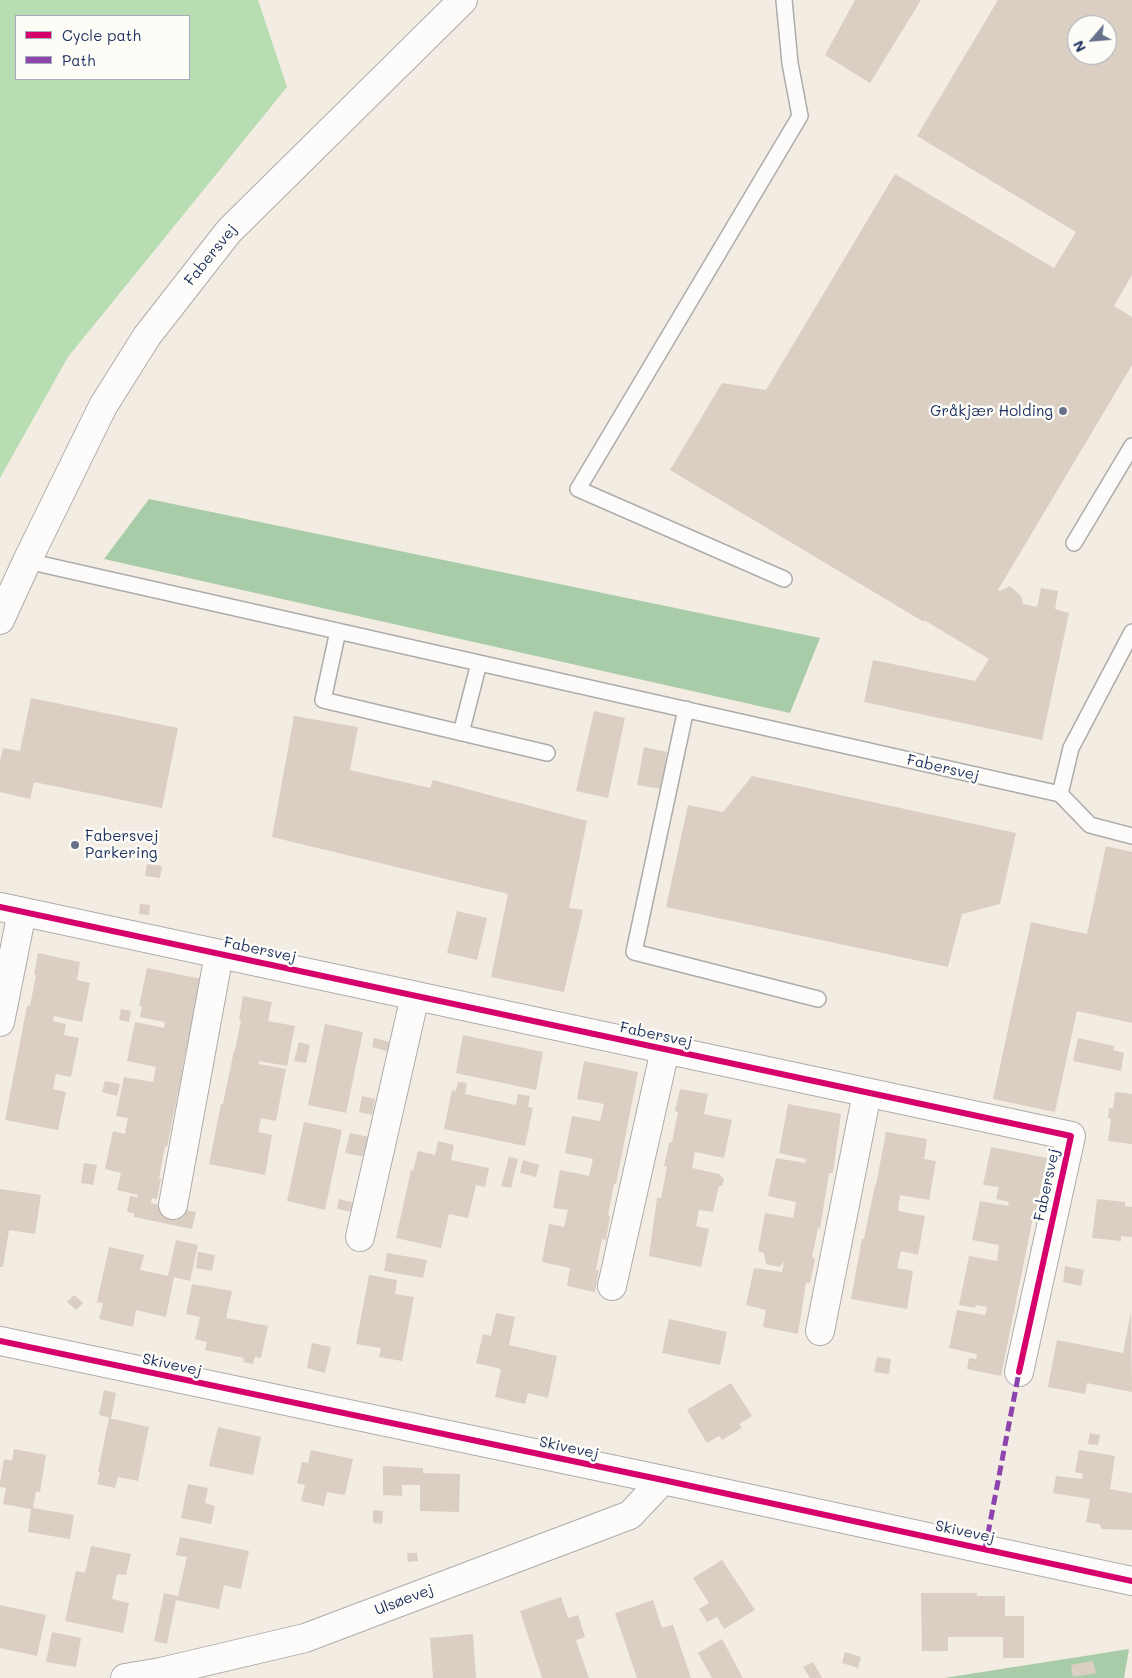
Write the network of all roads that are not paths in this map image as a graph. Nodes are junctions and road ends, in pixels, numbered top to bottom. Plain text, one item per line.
1 (462, 0) edge
2 (784, 0) edge
3 (1132, 446) edge
4 (1074, 543) dead end
5 (27, 560) junction
6 (784, 579) dead end
7 (0, 620) edge
8 (338, 631) junction
9 (1132, 632) edge
10 (479, 663) junction
11 (686, 709) junction
12 (461, 732) junction
13 (547, 753) dead end
14 (1060, 794) junction
15 (1132, 836) edge
16 (11, 910) edge
17 (219, 954) junction
18 (415, 996) junction
19 (818, 999) dead end
20 (0, 1022) edge
21 (665, 1050) junction
22 (867, 1093) junction
23 (173, 1205) dead end
24 (360, 1236) dead end
25 (612, 1286) dead end
26 (820, 1331) dead end
27 (0, 1341) edge
28 (1019, 1372) dead end
29 (663, 1480) junction
30 (1132, 1580) edge
31 (125, 1678) edge

1 - 5 street, Fabersvej
2 - 6 lane
3 - 4 lane
5 - 7 street, Fabersvej
5 - 8 lane, Fabersvej
8 - 10 lane, Fabersvej
8 - 12 lane
9 - 14 lane
10 - 11 lane, Fabersvej
10 - 12 lane
11 - 14 lane, Fabersvej
11 - 19 lane
12 - 13 lane
14 - 15 lane
16 - 17 street, Fabersvej
16 - 20 street, Fabersvej
17 - 18 street, Fabersvej
17 - 23 street, Fabersvej
18 - 21 street, Fabersvej
18 - 24 street
21 - 22 street, Fabersvej
21 - 25 street, Fabersvej
22 - 26 street
22 - 28 street, Fabersvej
27 - 29 street, Skivevej
29 - 30 street, Skivevej
29 - 31 street, Ulsøevej

